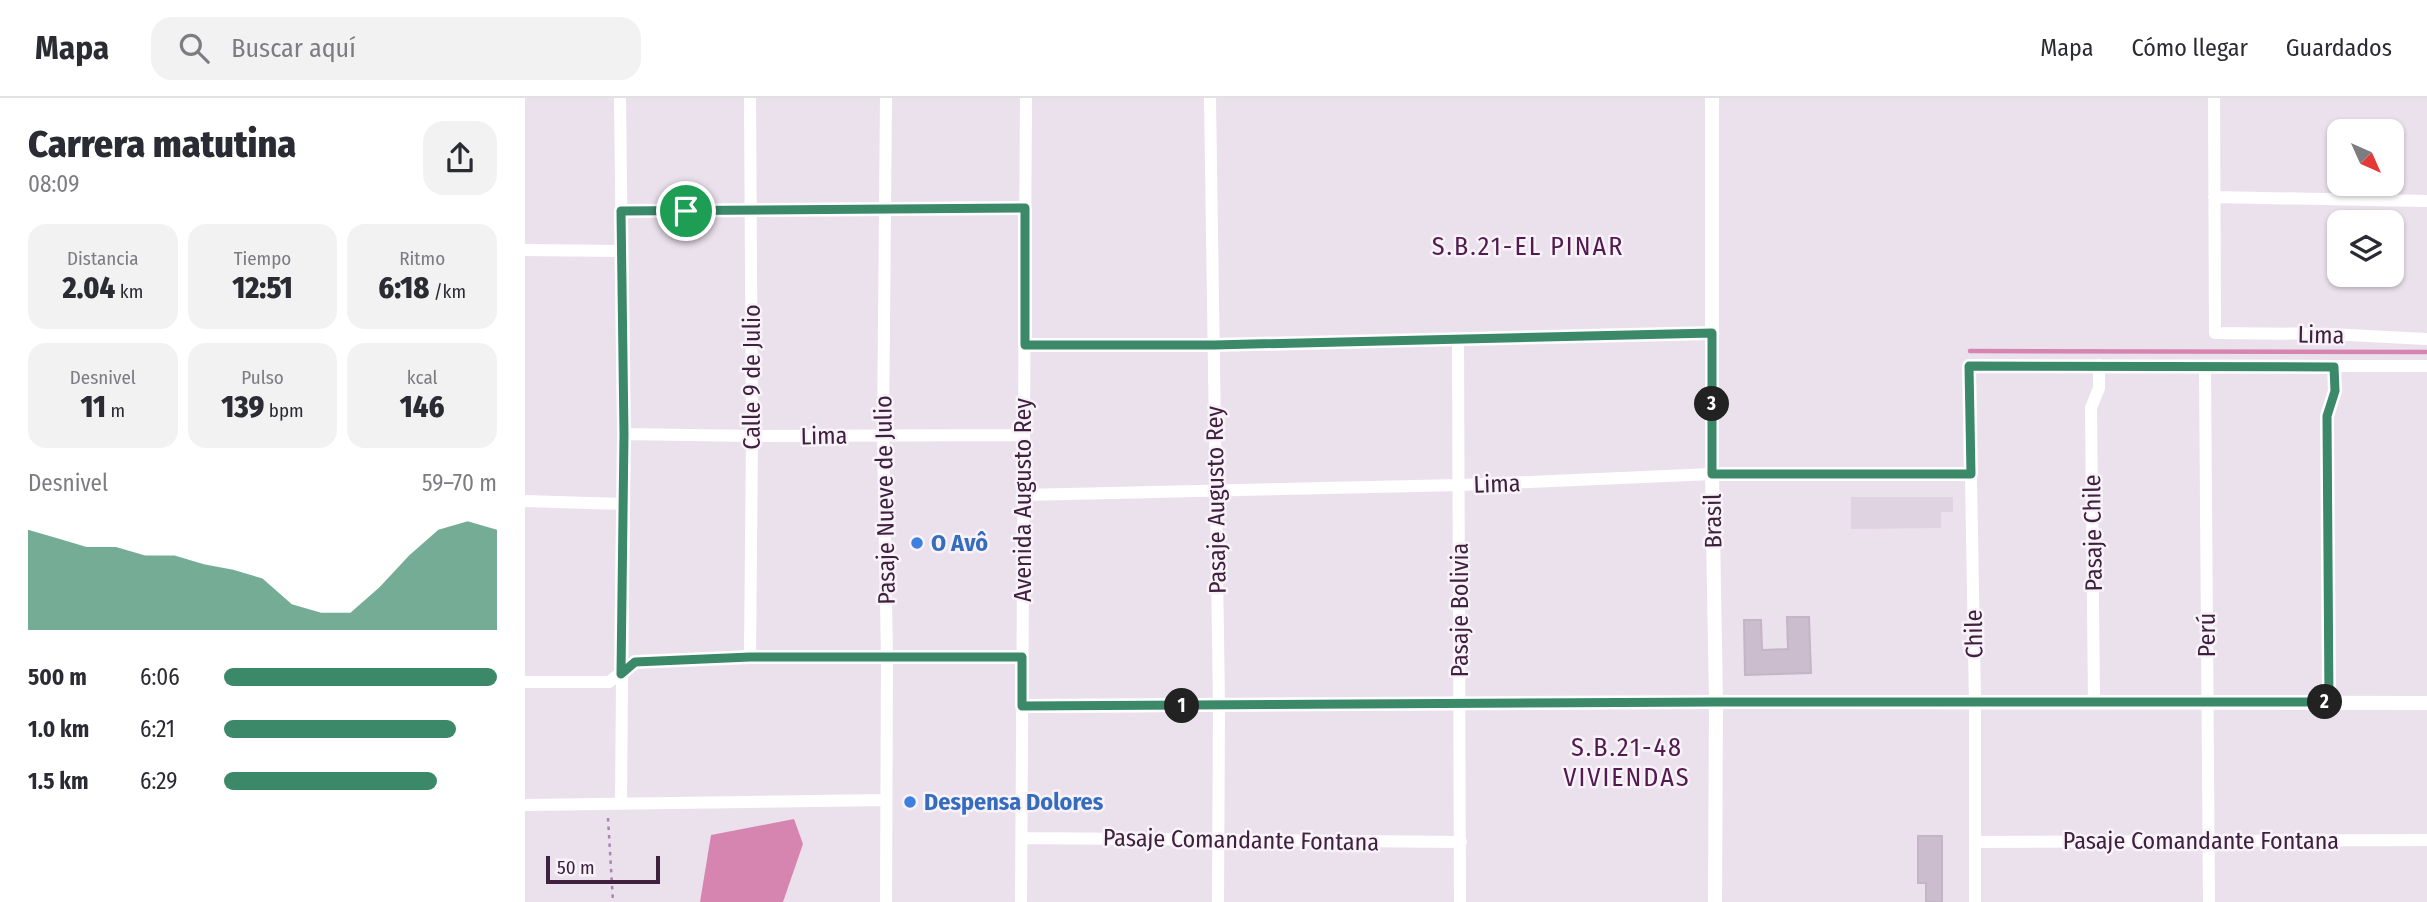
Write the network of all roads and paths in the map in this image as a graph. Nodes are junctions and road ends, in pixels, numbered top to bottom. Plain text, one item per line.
1 (620, 98) edge
2 (750, 98) edge
3 (885, 98) edge
4 (1026, 98) edge
5 (1210, 98) edge
6 (1712, 98) edge
7 (2214, 98) edge
8 (2214, 197) junction
9 (2427, 201) edge
10 (1025, 208) junction
11 (886, 209) junction
12 (621, 211) junction
13 (751, 211) junction
14 (525, 250) edge
15 (621, 251) junction
16 (1712, 333) junction
17 (2427, 339) edge
18 (1458, 340) junction
19 (1025, 345) junction
20 (1214, 345) junction
21 (2099, 365) junction
22 (1969, 366) joint
23 (2427, 366) edge
24 (2205, 367) junction
25 (2334, 367) junction
26 (624, 434) junction
27 (883, 435) junction
28 (1023, 435) junction
29 (753, 436) junction
30 (1712, 474) junction
31 (1971, 474) junction
32 (1460, 485) junction
33 (1216, 490) junction
34 (1024, 495) junction
35 (525, 501) edge
36 (622, 504) junction
37 (750, 657) junction
38 (887, 657) junction
39 (1022, 657) junction
40 (621, 674) junction
41 (525, 682) edge
42 (1716, 702) junction
43 (1975, 702) junction
44 (2094, 702) junction
45 (2207, 702) junction
46 (2329, 702) junction
47 (2427, 702) edge
48 (1461, 704) junction
49 (1219, 705) junction
50 (1022, 706) junction
51 (885, 800) junction
52 (621, 804) junction
53 (525, 805) edge
54 (1022, 838) junction
55 (2427, 840) edge
56 (1218, 841) junction
57 (2208, 841) junction
58 (1461, 842) junction
59 (1975, 842) junction
60 (613, 902) edge
61 (886, 902) edge
62 (1021, 902) edge
63 (1217, 902) edge
64 (1460, 902) edge
65 (1715, 902) edge
66 (1975, 902) edge
67 (2210, 902) edge

1 - 12 street
2 - 13 street, Calle 9 de Julio
3 - 11 street, Pasaje Nueve de Julio
4 - 10 street, Avenida Augusto Rey
5 - 20 street, Pasaje Augusto Rey
6 - 16 street, Brasil
7 - 8 street
8 - 9 street
8 - 17 street, Lima
10 - 11 street
10 - 19 street, Avenida Augusto Rey
11 - 13 street
11 - 27 street, Pasaje Nueve de Julio
12 - 13 street
12 - 15 street
13 - 29 street, Calle 9 de Julio
14 - 15 street
15 - 26 street
16 - 18 street
16 - 30 street, Brasil
18 - 20 street
18 - 32 street, Pasaje Bolivia
19 - 20 street
19 - 28 street, Avenida Augusto Rey
20 - 33 street, Pasaje Augusto Rey
21 - 22 street, Lima
21 - 24 street, Lima
21 - 44 street, Pasaje Chile
22 - 31 street, Chile
23 - 25 street, Lima
24 - 25 street, Lima
24 - 45 street, Perú
25 - 46 street
26 - 29 street, Lima
26 - 36 street
27 - 28 street, Lima
27 - 29 street, Lima
27 - 38 street, Pasaje Nueve de Julio
28 - 34 street, Avenida Augusto Rey
29 - 37 street, Calle 9 de Julio
30 - 31 street, Lima
30 - 32 street, Lima
30 - 42 street, Brasil
31 - 43 street, Chile
32 - 33 street, Lima
32 - 48 street, Pasaje Bolivia
33 - 34 street, Lima
33 - 49 street, Pasaje Augusto Rey
34 - 39 street, Avenida Augusto Rey
35 - 36 street
36 - 40 street
37 - 38 street
37 - 40 street
38 - 39 street
38 - 51 street, Pasaje Nueve de Julio
39 - 50 street, Avenida Augusto Rey
40 - 41 street
40 - 52 street
42 - 43 street
42 - 48 street
42 - 65 street, Brasil
43 - 44 street
43 - 59 street, Chile
44 - 45 street
45 - 46 street
45 - 57 street, Perú
46 - 47 street
48 - 49 street
48 - 58 street, Pasaje Bolivia
49 - 50 street
49 - 56 street, Pasaje Augusto Rey
50 - 54 street, Avenida Augusto Rey
51 - 52 street
51 - 61 street, Pasaje Nueve de Julio
52 - 53 street
52 - 60 path
54 - 56 street, Pasaje Comandante Fontana
54 - 62 street, Avenida Augusto Rey
55 - 57 street, Pasaje Comandante Fontana
56 - 58 street, Pasaje Comandante Fontana
56 - 63 street, Pasaje Augusto Rey
57 - 59 street, Pasaje Comandante Fontana
57 - 67 street, Perú
58 - 64 street, Pasaje Bolivia
59 - 66 street, Chile

